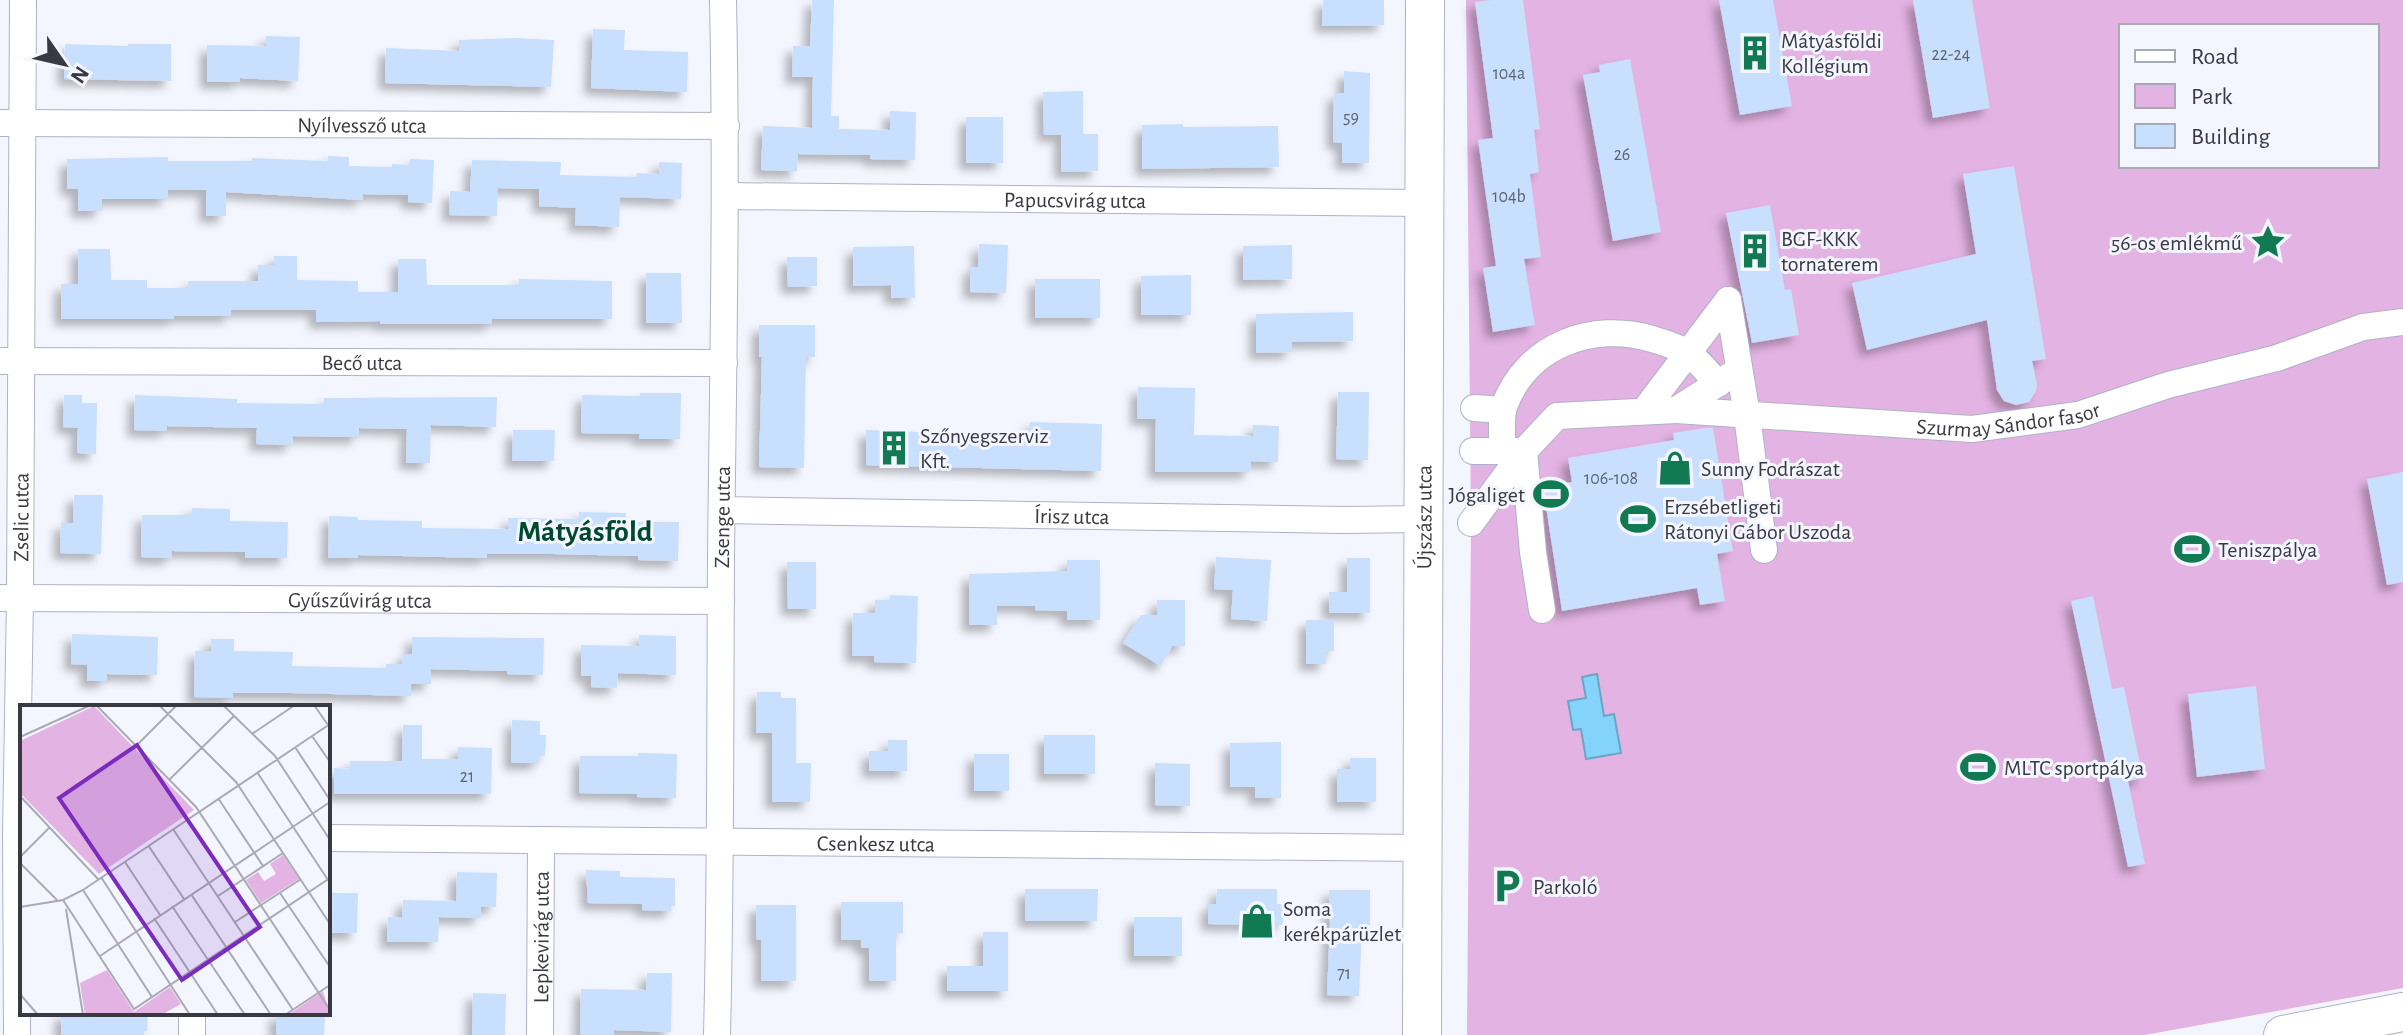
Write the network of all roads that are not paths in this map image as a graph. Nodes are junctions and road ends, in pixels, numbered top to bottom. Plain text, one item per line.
1 (23, 0) edge
2 (723, 0) edge
3 (1425, 0) edge
4 (11, 123) edge
5 (726, 126) junction
6 (725, 196) junction
7 (1423, 203) junction
8 (2403, 322) edge
9 (1687, 353) junction
10 (10, 361) edge
11 (724, 363) junction
12 (1728, 377) junction
13 (1474, 408) dead end
14 (1503, 410) junction
15 (1676, 410) junction
16 (1644, 411) junction
17 (1747, 415) junction
18 (1473, 451) dead end
19 (1513, 451) junction
20 (722, 510) junction
21 (1423, 519) junction
22 (1471, 523) dead end
23 (1764, 550) dead end
24 (10, 598) edge
25 (721, 601) junction
26 (1542, 610) dead end
27 (13, 835) edge
28 (330, 838) edge
29 (541, 840) junction
30 (722, 841) junction
31 (1422, 848) junction
32 (2403, 1012) edge
33 (17, 1035) edge
34 (540, 1035) edge
35 (717, 1035) edge
36 (1422, 1035) edge
37 (2283, 1035) edge

1 - 4 street, Zselic utca
2 - 5 street, Zsenge utca
3 - 7 street, Újszász utca
4 - 5 street, Nyílvessző utca
4 - 10 street, Zselic utca
5 - 6 street, Zsenge utca
6 - 7 street, Papucsvirág utca
6 - 11 street, Zsenge utca
7 - 21 street, Újszász utca
8 - 17 street, Szurmay Sándor fasor
9 - 12 street
9 - 12 street
9 - 14 street
9 - 16 street
10 - 11 street, Becő utca
10 - 24 street, Zselic utca
11 - 20 street, Zsenge utca
12 - 15 street
12 - 17 street
13 - 14 street
14 - 19 street
15 - 16 street, Szurmay Sándor fasor
15 - 17 street, Szurmay Sándor fasor
16 - 19 street, Szurmay Sándor fasor
17 - 23 street
18 - 19 street
19 - 22 street, Szurmay Sándor fasor
19 - 26 street
20 - 21 street, Írisz utca
20 - 25 street, Zsenge utca
21 - 31 street, Újszász utca
24 - 25 street, Gyűszűvirág utca
24 - 27 street, Zselic utca
25 - 30 street, Zsenge utca
27 - 33 street, Zselic utca
28 - 29 street, Csenkesz utca
29 - 30 street, Csenkesz utca
29 - 34 street, Lepkevirág utca
30 - 31 street, Csenkesz utca
30 - 35 street, Zsenge utca
31 - 36 street, Újszász utca
32 - 37 street

